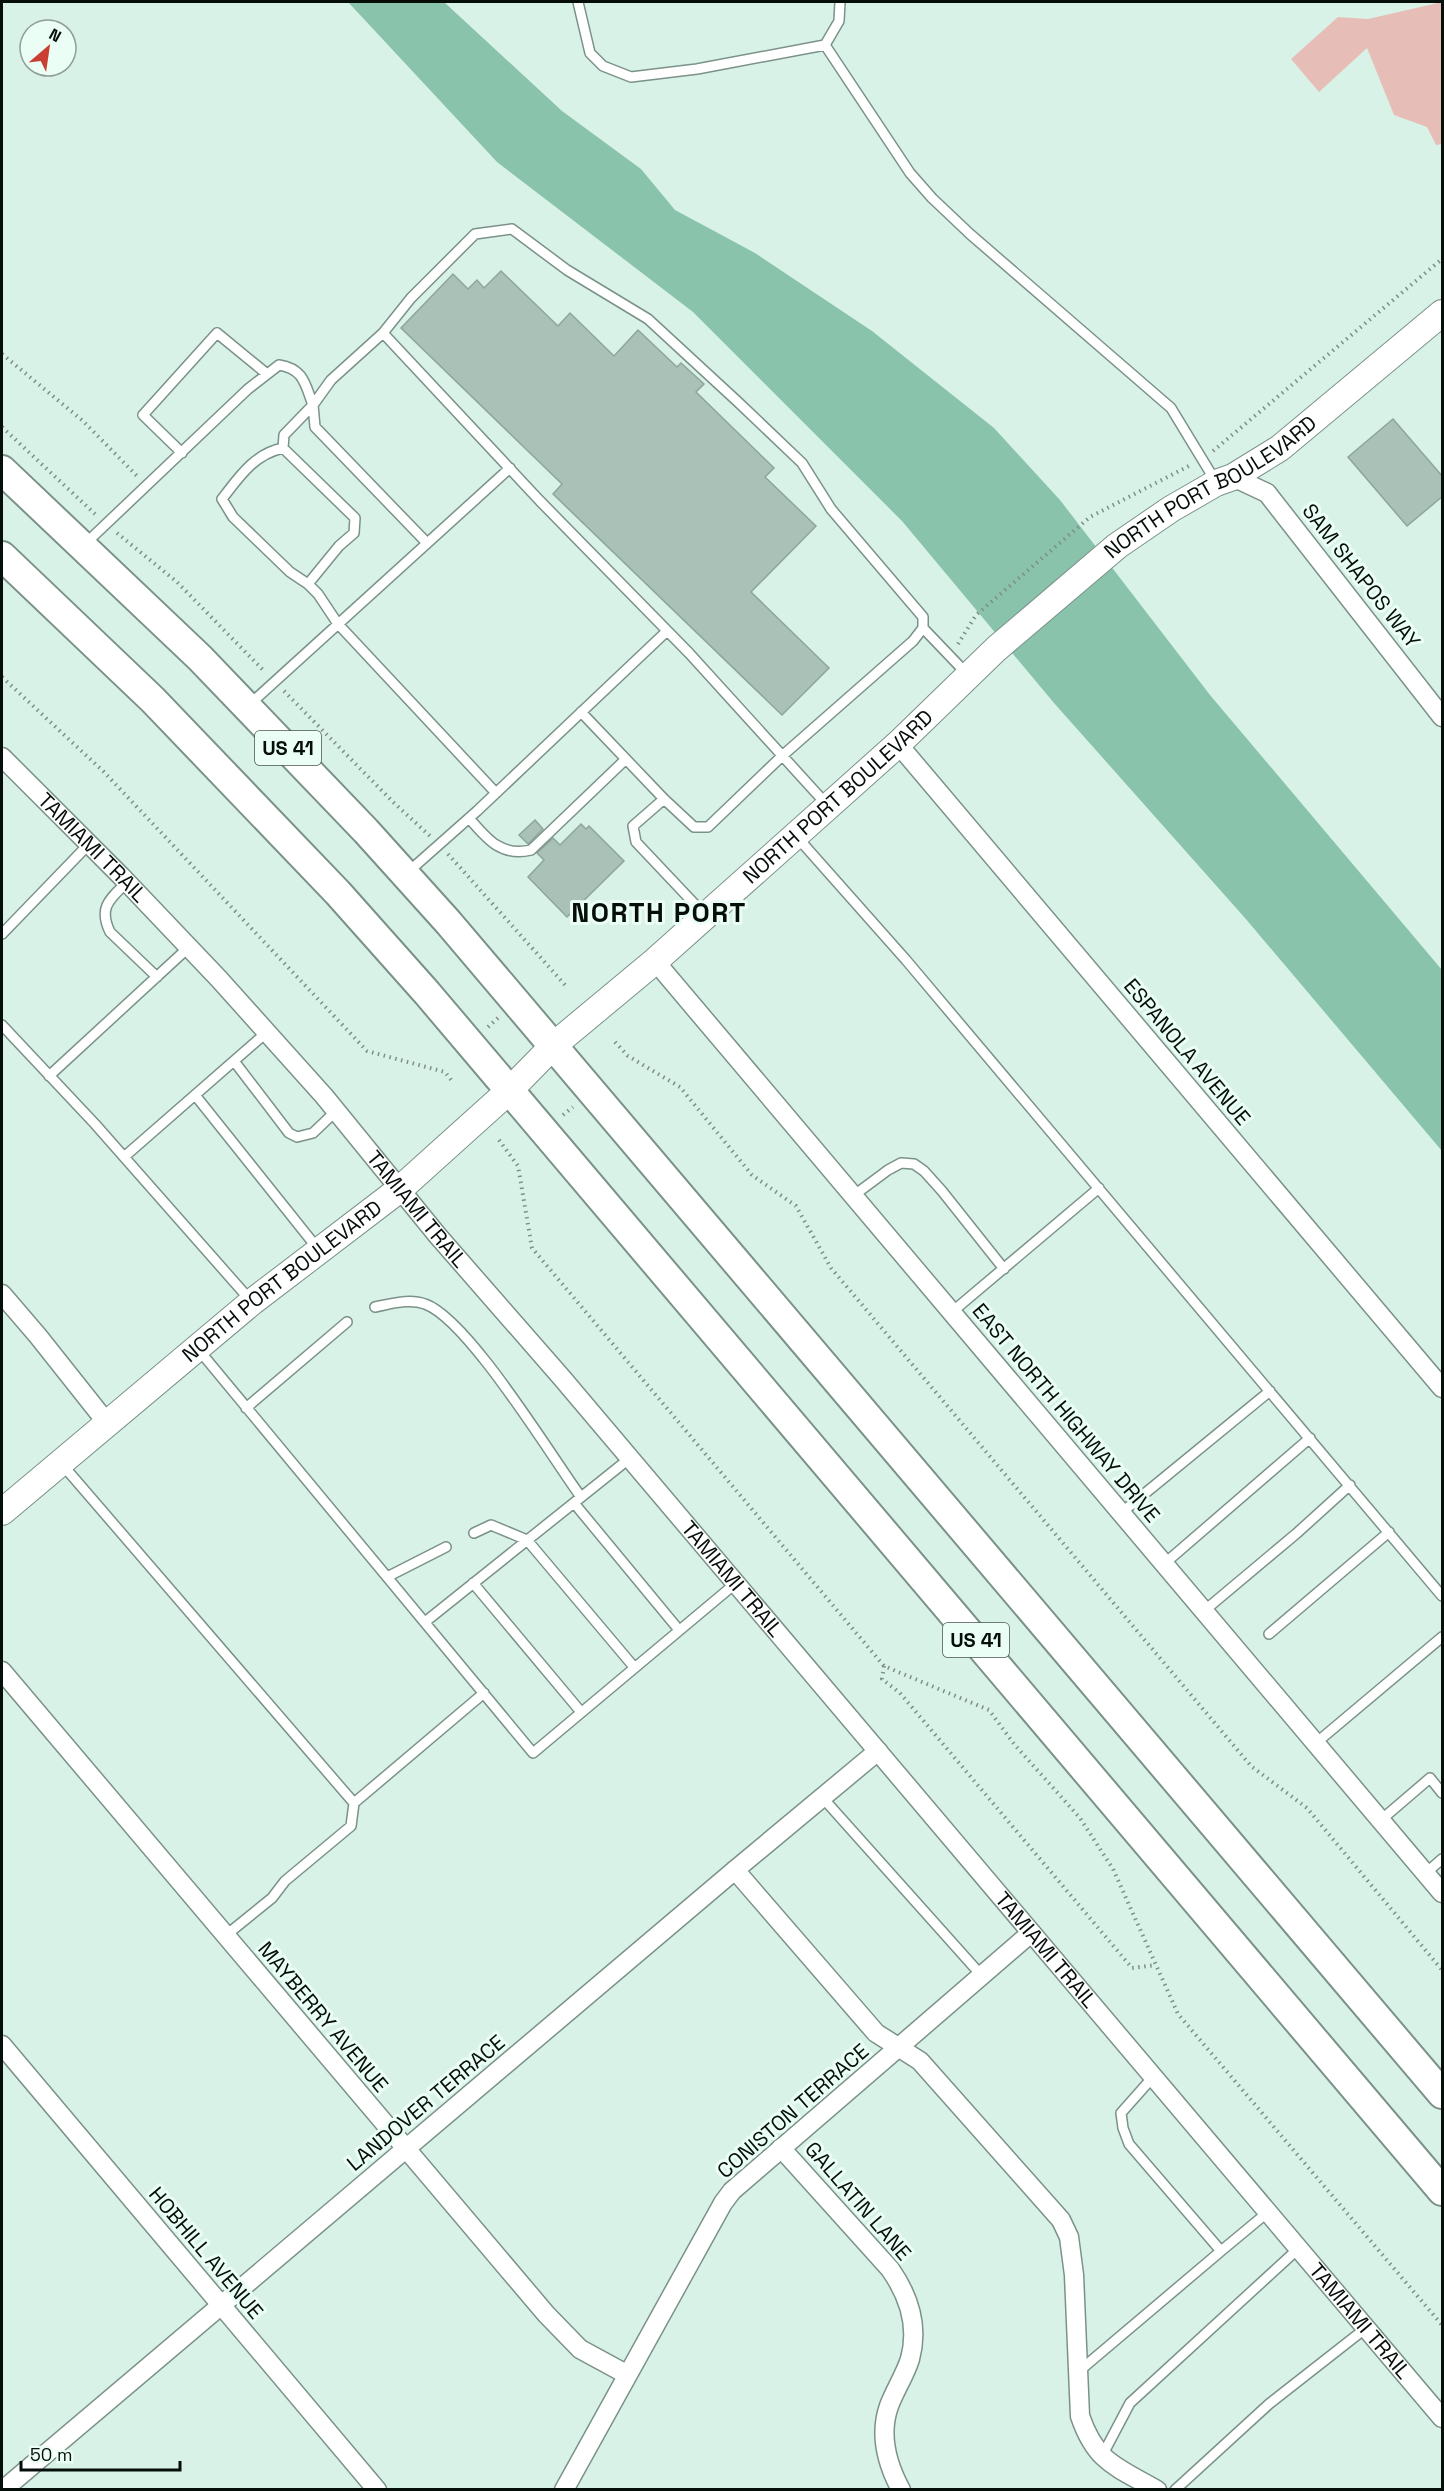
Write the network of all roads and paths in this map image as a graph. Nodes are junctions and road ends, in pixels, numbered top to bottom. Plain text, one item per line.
1 (578, 2) edge
2 (840, 2) edge
3 (825, 45) junction
4 (1443, 259) edge
5 (1443, 313) edge
6 (382, 333) junction
7 (2, 354) edge
8 (267, 374) junction
9 (313, 405) junction
10 (2, 427) edge
11 (283, 448) junction
12 (182, 453) junction
13 (1202, 459) junction
14 (510, 468) junction
15 (2, 470) edge
16 (1225, 480) junction
17 (147, 486) junction
18 (106, 524) junction
19 (427, 543) junction
20 (83, 545) junction
21 (2, 556) edge
22 (308, 584) junction
23 (338, 624) junction
24 (923, 628) junction
25 (667, 631) junction
26 (948, 654) junction
27 (968, 675) junction
28 (2, 677) edge
29 (274, 681) junction
30 (247, 706) junction
31 (581, 712) junction
32 (1443, 717) edge
33 (898, 744) junction
34 (782, 756) junction
35 (2, 757) edge
36 (626, 759) junction
37 (496, 793) junction
38 (664, 799) junction
39 (828, 806) junction
40 (469, 818) junction
41 (795, 836) junction
42 (89, 844) junction
43 (439, 844) junction
44 (406, 875) junction
45 (127, 882) junction
46 (705, 916) junction
47 (2, 934) edge
48 (189, 947) junction
49 (655, 961) junction
50 (157, 977) junction
51 (566, 986) dead end
52 (500, 1016) dead end
53 (2, 1025) edge
54 (488, 1027) dead end
55 (267, 1032) junction
56 (615, 1042) dead end
57 (554, 1045) junction
58 (234, 1061) junction
59 (49, 1076) junction
60 (452, 1081) dead end
61 (510, 1090) junction
62 (195, 1095) junction
63 (573, 1107) dead end
64 (336, 1111) junction
65 (563, 1115) dead end
66 (499, 1140) dead end
67 (124, 1157) junction
68 (1100, 1188) junction
69 (400, 1189) junction
70 (853, 1196) junction
71 (320, 1251) junction
72 (1004, 1269) junction
73 (2, 1294) edge
74 (252, 1302) junction
75 (375, 1306) dead end
76 (952, 1312) junction
77 (347, 1322) dead end
78 (197, 1348) junction
79 (1443, 1388) edge
80 (1270, 1391) junction
81 (246, 1408) junction
82 (107, 1423) junction
83 (1310, 1438) junction
84 (630, 1458) junction
85 (60, 1462) junction
86 (1350, 1485) junction
87 (578, 1500) junction
88 (2, 1512) edge
89 (1121, 1513) junction
90 (1389, 1532) junction
91 (474, 1533) dead end
92 (527, 1540) junction
93 (446, 1547) dead end
94 (1164, 1564) junction
95 (387, 1577) junction
96 (473, 1583) junction
97 (736, 1583) junction
98 (1443, 1596) edge
99 (1204, 1611) junction
100 (425, 1622) junction
101 (679, 1630) junction
102 (1269, 1634) dead end
103 (1443, 1637) edge
104 (884, 1666) junction
105 (634, 1667) junction
106 (2, 1671) edge
107 (484, 1694) junction
108 (581, 1712) junction
109 (1316, 1743) junction
110 (878, 1751) junction
111 (1443, 1793) edge
112 (822, 1797) junction
113 (354, 1803) junction
114 (1381, 1820) junction
115 (1443, 1859) edge
116 (735, 1870) junction
117 (1426, 1873) junction
118 (1443, 1893) edge
119 (1031, 1933) junction
120 (225, 1936) junction
121 (1156, 1965) junction
122 (1443, 1970) edge
123 (982, 1976) junction
124 (2, 2045) edge
125 (900, 2047) junction
126 (1153, 2077) junction
127 (1443, 2094) edge
128 (781, 2148) junction
129 (406, 2150) junction
130 (1443, 2191) edge
131 (1268, 2212) junction
132 (1299, 2248) junction
133 (1221, 2251) junction
134 (221, 2305) junction
135 (1443, 2325) edge
136 (1366, 2328) junction
137 (1078, 2372) junction
138 (626, 2374) junction
139 (1443, 2418) edge
140 (1102, 2456) junction
141 (3, 2490) edge
142 (377, 2490) edge
143 (564, 2490) edge
144 (901, 2490) edge
145 (1157, 2490) edge
146 (1175, 2490) edge

1 - 3 lane
2 - 3 lane
3 - 13 lane
4 - 13 path
5 - 16 street, NORTH PORT BOULEVARD
6 - 9 lane
6 - 14 lane
6 - 24 lane
7 - 17 path
8 - 9 lane
8 - 12 lane
8 - 12 lane
9 - 11 lane
9 - 19 lane
10 - 18 path
11 - 22 lane
11 - 22 lane
12 - 17 lane
13 - 16 lane
13 - 26 path
14 - 19 lane
14 - 25 lane
15 - 20 main road, US 41
16 - 27 street, NORTH PORT BOULEVARD
16 - 32 street, SAM SHAPOS WAY
17 - 18 lane
18 - 20 lane
18 - 29 path
19 - 23 lane
20 - 30 main road, US 41
21 - 61 main road, US 41
22 - 23 lane
23 - 29 lane
23 - 37 lane
24 - 26 lane
24 - 34 lane
25 - 31 lane
25 - 34 lane
26 - 27 lane
27 - 33 street, NORTH PORT BOULEVARD
28 - 60 path
29 - 30 lane
29 - 43 path
30 - 44 main road, US 41
31 - 36 lane
31 - 37 lane
33 - 39 street, NORTH PORT BOULEVARD
33 - 79 street, ESPANOLA AVENUE
34 - 38 lane
34 - 39 lane
35 - 42 street, TAMIAMI TRAIL
36 - 38 lane
36 - 40 lane
37 - 40 lane
38 - 46 lane
39 - 41 street, NORTH PORT BOULEVARD
40 - 43 lane
41 - 46 street, NORTH PORT BOULEVARD
41 - 68 lane
42 - 45 street, TAMIAMI TRAIL
42 - 47 lane
43 - 44 lane
43 - 51 path
44 - 57 main road, US 41
45 - 48 street, TAMIAMI TRAIL
45 - 50 lane
46 - 49 street, NORTH PORT BOULEVARD
48 - 50 lane
48 - 55 street, TAMIAMI TRAIL
49 - 57 street, NORTH PORT BOULEVARD
49 - 70 street, EAST NORTH HIGHWAY DRIVE
50 - 59 lane
52 - 54 path
53 - 59 lane
55 - 58 lane
55 - 64 street, TAMIAMI TRAIL
56 - 122 path
57 - 61 street, NORTH PORT BOULEVARD
57 - 127 main road, US 41
58 - 62 lane
58 - 64 lane
59 - 67 lane
61 - 69 street, NORTH PORT BOULEVARD
61 - 130 main road, US 41
62 - 67 lane
62 - 71 lane
63 - 65 path
64 - 69 street, TAMIAMI TRAIL
66 - 104 path
67 - 74 lane
68 - 72 lane
68 - 80 lane
69 - 71 street, NORTH PORT BOULEVARD
69 - 84 street, TAMIAMI TRAIL
70 - 72 lane
70 - 76 street, EAST NORTH HIGHWAY DRIVE
71 - 74 street, NORTH PORT BOULEVARD
72 - 76 lane
73 - 82 street
74 - 78 street, NORTH PORT BOULEVARD
75 - 87 lane
76 - 89 street, EAST NORTH HIGHWAY DRIVE
77 - 81 lane
78 - 81 lane
78 - 82 street, NORTH PORT BOULEVARD
80 - 83 lane
80 - 89 lane
81 - 95 lane
82 - 85 street, NORTH PORT BOULEVARD
83 - 86 lane
83 - 94 lane
84 - 87 lane
84 - 97 street, TAMIAMI TRAIL
85 - 88 street, NORTH PORT BOULEVARD
85 - 113 lane
86 - 90 lane
86 - 99 lane
87 - 92 lane
87 - 101 lane
89 - 94 street, EAST NORTH HIGHWAY DRIVE
90 - 98 lane
90 - 102 lane
91 - 92 lane
92 - 96 lane
92 - 105 lane
93 - 95 lane
94 - 99 street, EAST NORTH HIGHWAY DRIVE
95 - 100 lane
96 - 100 lane
96 - 108 lane
97 - 101 lane
97 - 110 street, TAMIAMI TRAIL
99 - 109 street, EAST NORTH HIGHWAY DRIVE
100 - 107 lane
101 - 105 lane
103 - 109 lane
104 - 121 path
104 - 121 path
105 - 108 lane
106 - 120 street, MAYBERRY AVENUE
107 - 108 lane
107 - 113 lane
109 - 114 street, EAST NORTH HIGHWAY DRIVE
110 - 112 street, LANDOVER TERRACE
110 - 119 street, TAMIAMI TRAIL
111 - 114 lane
112 - 116 street, LANDOVER TERRACE
112 - 123 lane
113 - 120 lane
114 - 117 street, EAST NORTH HIGHWAY DRIVE
115 - 117 lane
116 - 125 street
116 - 129 street, LANDOVER TERRACE
117 - 118 street, EAST NORTH HIGHWAY DRIVE
119 - 123 street, CONISTON TERRACE
119 - 126 street, TAMIAMI TRAIL
120 - 129 street, MAYBERRY AVENUE
121 - 135 path
123 - 125 street, CONISTON TERRACE
124 - 134 street, HOBHILL AVENUE
125 - 128 street, CONISTON TERRACE
125 - 137 street
126 - 131 street, TAMIAMI TRAIL
126 - 133 lane
128 - 138 street, CONISTON TERRACE
128 - 144 street, GALLATIN LANE
129 - 134 street, LANDOVER TERRACE
129 - 138 street, MAYBERRY AVENUE
131 - 132 street, TAMIAMI TRAIL
131 - 133 lane
132 - 136 street, TAMIAMI TRAIL
132 - 140 lane
133 - 137 lane
134 - 141 street, LANDOVER TERRACE
134 - 142 street, HOBHILL AVENUE
136 - 139 street, TAMIAMI TRAIL
136 - 146 lane
137 - 140 street
138 - 143 street, CONISTON TERRACE
140 - 145 street

